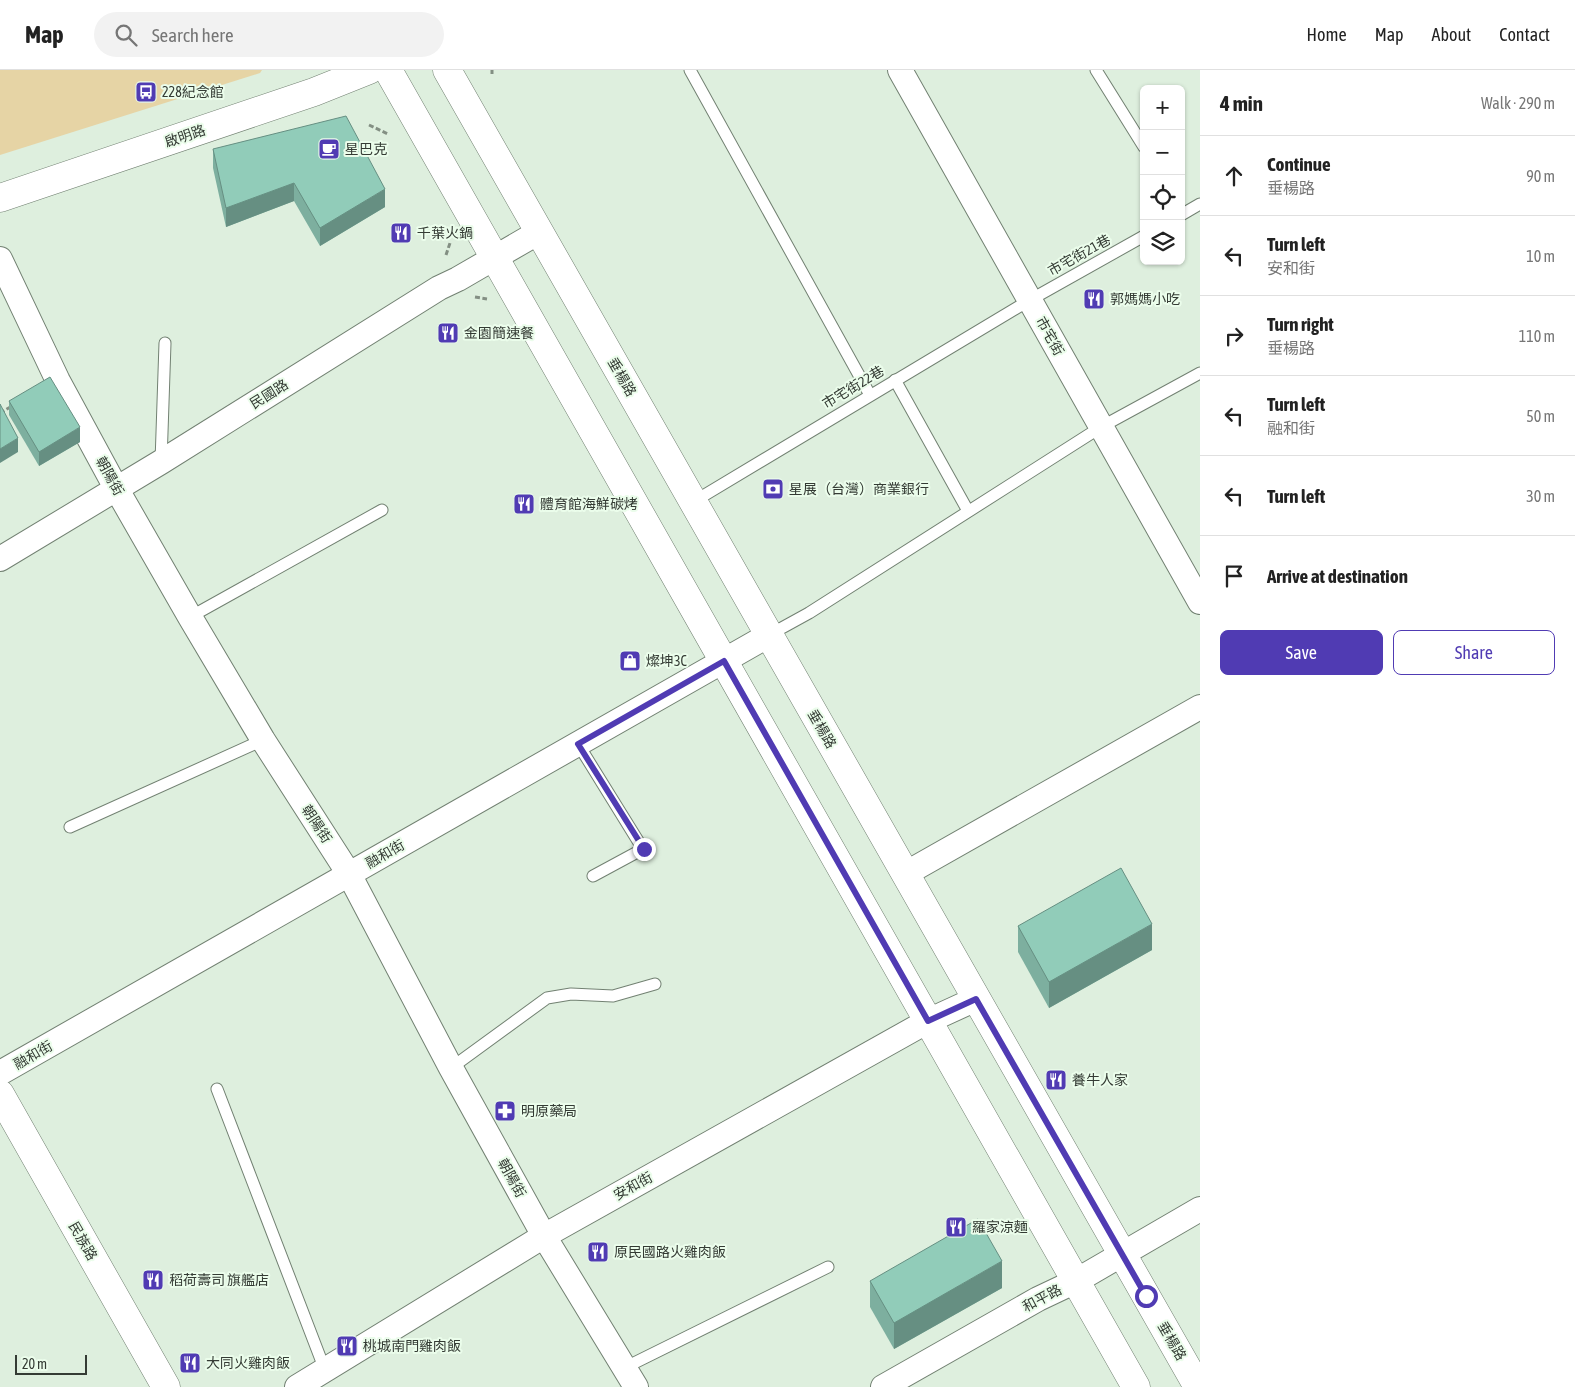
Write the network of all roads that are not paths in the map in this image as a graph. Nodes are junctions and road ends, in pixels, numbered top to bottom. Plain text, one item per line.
1 (369, 70) edge
2 (388, 70) edge
3 (447, 70) edge
4 (690, 70) edge
5 (900, 70) edge
6 (1096, 70) edge
7 (1140, 141) edge
8 (0, 198) edge
9 (1200, 204) edge
10 (1185, 211) edge
11 (539, 232) junction
12 (1140, 238) edge
13 (494, 257) junction
14 (0, 259) edge
15 (1030, 300) junction
16 (164, 343) dead end
17 (1200, 373) edge
18 (895, 380) junction
19 (870, 395) junction
20 (1102, 427) junction
21 (161, 462) junction
22 (116, 488) junction
23 (693, 502) junction
24 (382, 510) dead end
25 (968, 511) junction
26 (0, 559) edge
27 (1200, 602) edge
28 (190, 617) junction
29 (769, 635) junction
30 (724, 661) junction
31 (1200, 707) edge
32 (263, 740) junction
33 (578, 744) junction
34 (70, 827) dead end
35 (349, 874) junction
36 (905, 874) junction
37 (593, 876) dead end
38 (656, 984) dead end
39 (976, 999) junction
40 (928, 1021) junction
41 (451, 1068) junction
42 (0, 1073) edge
43 (217, 1089) dead end
44 (0, 1094) edge
45 (1200, 1209) edge
46 (544, 1236) junction
47 (1122, 1254) junction
48 (828, 1267) dead end
49 (1076, 1281) junction
50 (325, 1370) junction
51 (630, 1378) edge
52 (166, 1387) edge
53 (298, 1387) edge
54 (883, 1387) edge
55 (1136, 1387) edge
56 (1198, 1387) edge

1 - 8 street, 啟明路
2 - 13 street
3 - 11 street, 垂楊路
4 - 19 lane
5 - 15 street, 市宅街
6 - 7 lane
9 - 10 lane
11 - 13 street, 民國路
11 - 23 street, 垂楊路
12 - 15 lane, 市宅街21巷
13 - 21 street, 民國路
13 - 30 street
14 - 22 street, 朝陽街
15 - 18 lane, 市宅街22巷
15 - 20 street, 市宅街
16 - 21 lane
17 - 20 lane
18 - 19 lane, 市宅街22巷
18 - 25 lane
19 - 23 lane, 市宅街22巷
20 - 25 lane
20 - 27 street, 市宅街
21 - 22 street, 民國路
22 - 26 street, 民國路
22 - 28 street, 朝陽街
23 - 29 street, 垂楊路
24 - 28 lane
25 - 29 lane
28 - 32 street, 朝陽街
29 - 30 street, 融和街
29 - 36 street, 垂楊路
30 - 33 street, 融和街
30 - 40 street
31 - 36 street
32 - 34 lane
32 - 35 street, 朝陽街
33 - 35 street, 融和街
33 - 37 lane
35 - 41 street, 朝陽街
35 - 42 street, 融和街
36 - 39 street, 垂楊路
38 - 41 lane
39 - 40 street, 安和街
39 - 47 street, 垂楊路
40 - 46 street, 安和街
40 - 49 street
41 - 46 street, 朝陽街
43 - 50 lane
44 - 52 street, 民族路
45 - 47 street, 和平路
46 - 50 street, 安和街
46 - 51 street, 朝陽街
47 - 49 street, 和平路
47 - 56 street, 垂楊路
48 - 51 lane
49 - 54 street, 和平路
49 - 55 street
50 - 53 street, 安和街

